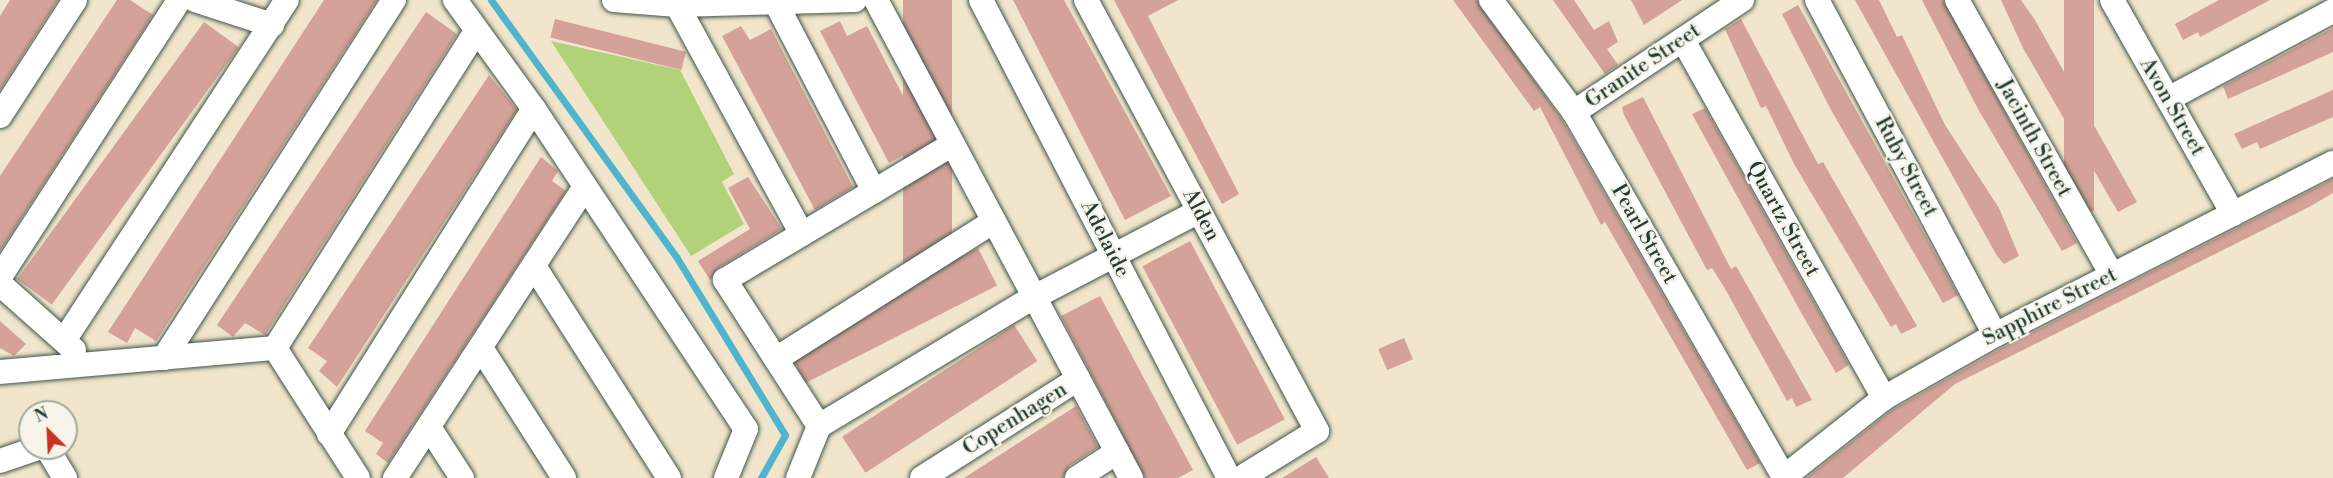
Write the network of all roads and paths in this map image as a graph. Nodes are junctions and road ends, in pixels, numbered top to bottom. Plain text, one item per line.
1 (75, 0) edge
2 (179, 0) edge
3 (195, 0) edge
4 (287, 0) edge
5 (394, 0) edge
6 (455, 0) edge
7 (614, 0) edge
8 (855, 0) edge
9 (876, 0) edge
10 (981, 0) edge
11 (1086, 0) edge
12 (1742, 0) edge
13 (1817, 0) edge
14 (1957, 0) edge
15 (2112, 0) edge
16 (1502, 4) edge
17 (677, 5) junction
18 (777, 5) junction
19 (2333, 11) edge
20 (272, 25) junction
21 (476, 32) junction
22 (1683, 40) junction
23 (2168, 99) junction
24 (534, 109) junction
25 (1574, 112) junction
26 (0, 116) edge
27 (953, 144) junction
28 (2333, 163) edge
29 (583, 190) junction
30 (874, 191) junction
31 (1199, 211) junction
32 (2233, 214) junction
33 (994, 221) junction
34 (802, 234) junction
35 (1114, 255) junction
36 (534, 266) junction
37 (2112, 275) junction
38 (0, 278) edge
39 (0, 284) edge
40 (1034, 297) junction
41 (1995, 335) junction
42 (65, 339) junction
43 (275, 348) junction
44 (481, 348) junction
45 (164, 358) junction
46 (776, 359) junction
47 (88, 364) junction
48 (0, 372) edge
49 (1078, 379) junction
50 (1884, 398) junction
51 (819, 426) junction
52 (429, 427) junction
53 (330, 434) junction
54 (1117, 452) junction
55 (18, 455) edge
56 (54, 460) edge
57 (0, 461) edge
58 (1784, 477) edge
59 (65, 478) edge
60 (358, 478) edge
61 (395, 478) edge
62 (462, 478) edge
63 (564, 478) edge
64 (669, 478) edge
65 (726, 478) edge
66 (798, 478) edge
67 (922, 478) edge
68 (1077, 478) edge
69 (1131, 478) edge
70 (1229, 478) edge
71 (1241, 478) edge

1 - 26 street
2 - 38 street
3 - 20 street
4 - 20 street
5 - 45 street
6 - 21 street
7 - 17 street
8 - 18 street
9 - 27 street
10 - 35 street, Adelaide
11 - 31 street, Alden
12 - 22 street, Granite Street
13 - 41 street, Ruby Street
14 - 37 street, Jacinth Street
15 - 23 street, Avon Street
16 - 25 street, Pearl Street
17 - 18 street
17 - 34 street
18 - 30 street
19 - 23 street
20 - 42 street
21 - 24 street
21 - 43 street
22 - 25 street, Granite Street
22 - 50 street, Quartz Street
23 - 32 street, Avon Street
24 - 29 street
24 - 53 street
25 - 58 street, Pearl Street
27 - 30 street
27 - 33 street
28 - 32 street, Sapphire Street
29 - 36 street
29 - 65 street
30 - 34 street
31 - 35 street
31 - 71 street, Alden
32 - 37 street, Sapphire Street
33 - 40 street
33 - 46 street
34 - 46 street
35 - 40 street
35 - 70 street, Adelaide
36 - 44 street
36 - 64 street
37 - 41 street, Sapphire Street
39 - 42 street
40 - 49 street
40 - 51 street
41 - 50 street, Sapphire Street
42 - 47 street
43 - 45 street
43 - 53 street
44 - 52 street
44 - 63 street
45 - 47 street
46 - 51 street
47 - 48 street
49 - 54 street
49 - 67 street, Copenhagen
50 - 58 street, Sapphire Street
51 - 66 street
52 - 61 street
52 - 62 street
53 - 60 street
54 - 68 street
54 - 69 street
55 - 57 street
56 - 59 street

